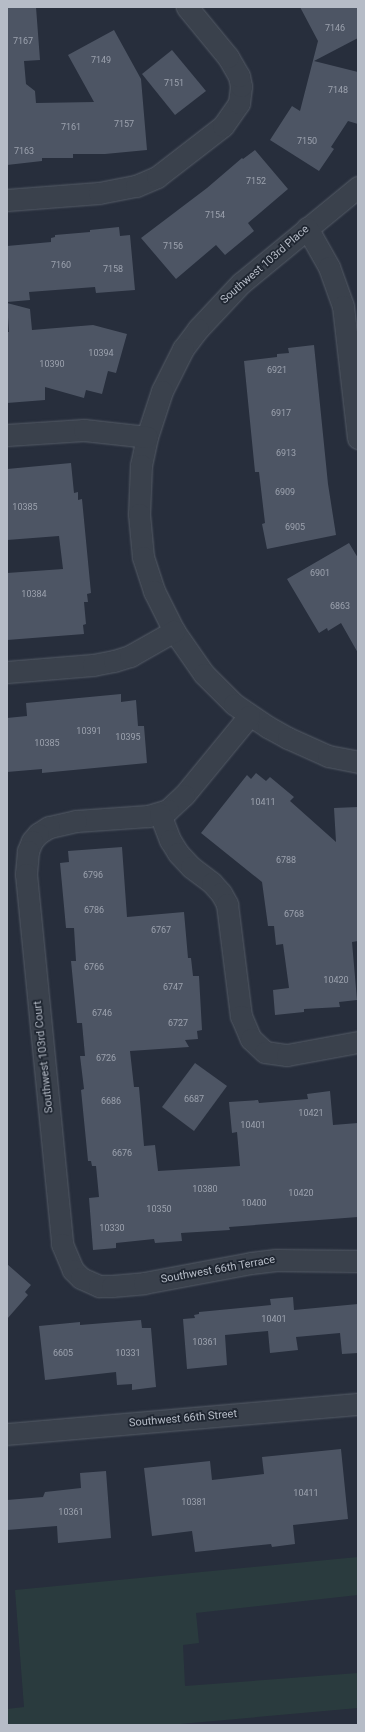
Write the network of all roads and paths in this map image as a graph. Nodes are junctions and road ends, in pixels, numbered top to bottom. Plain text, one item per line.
1 (187, 7) edge
2 (358, 187) edge
3 (7, 200) edge
4 (307, 228) junction
5 (7, 435) edge
6 (146, 437) junction
7 (358, 438) edge
8 (174, 631) junction
9 (7, 672) edge
10 (249, 716) junction
11 (358, 762) edge
12 (160, 814) junction
13 (358, 1042) edge
14 (358, 1261) edge
15 (81, 1278) joint
16 (358, 1404) edge
17 (7, 1434) edge

1 - 3 street
2 - 4 street, Southwest 103rd Place
4 - 6 street, Southwest 103rd Place
4 - 7 street
5 - 6 street
6 - 8 street, Southwest 103rd Place
8 - 9 street
8 - 10 street, Southwest 103rd Place
10 - 11 street, Southwest 103rd Place
10 - 12 street
12 - 13 street
12 - 15 street, Southwest 103rd Court
14 - 15 street, Southwest 66th Terrace
16 - 17 street, Southwest 66th Street

